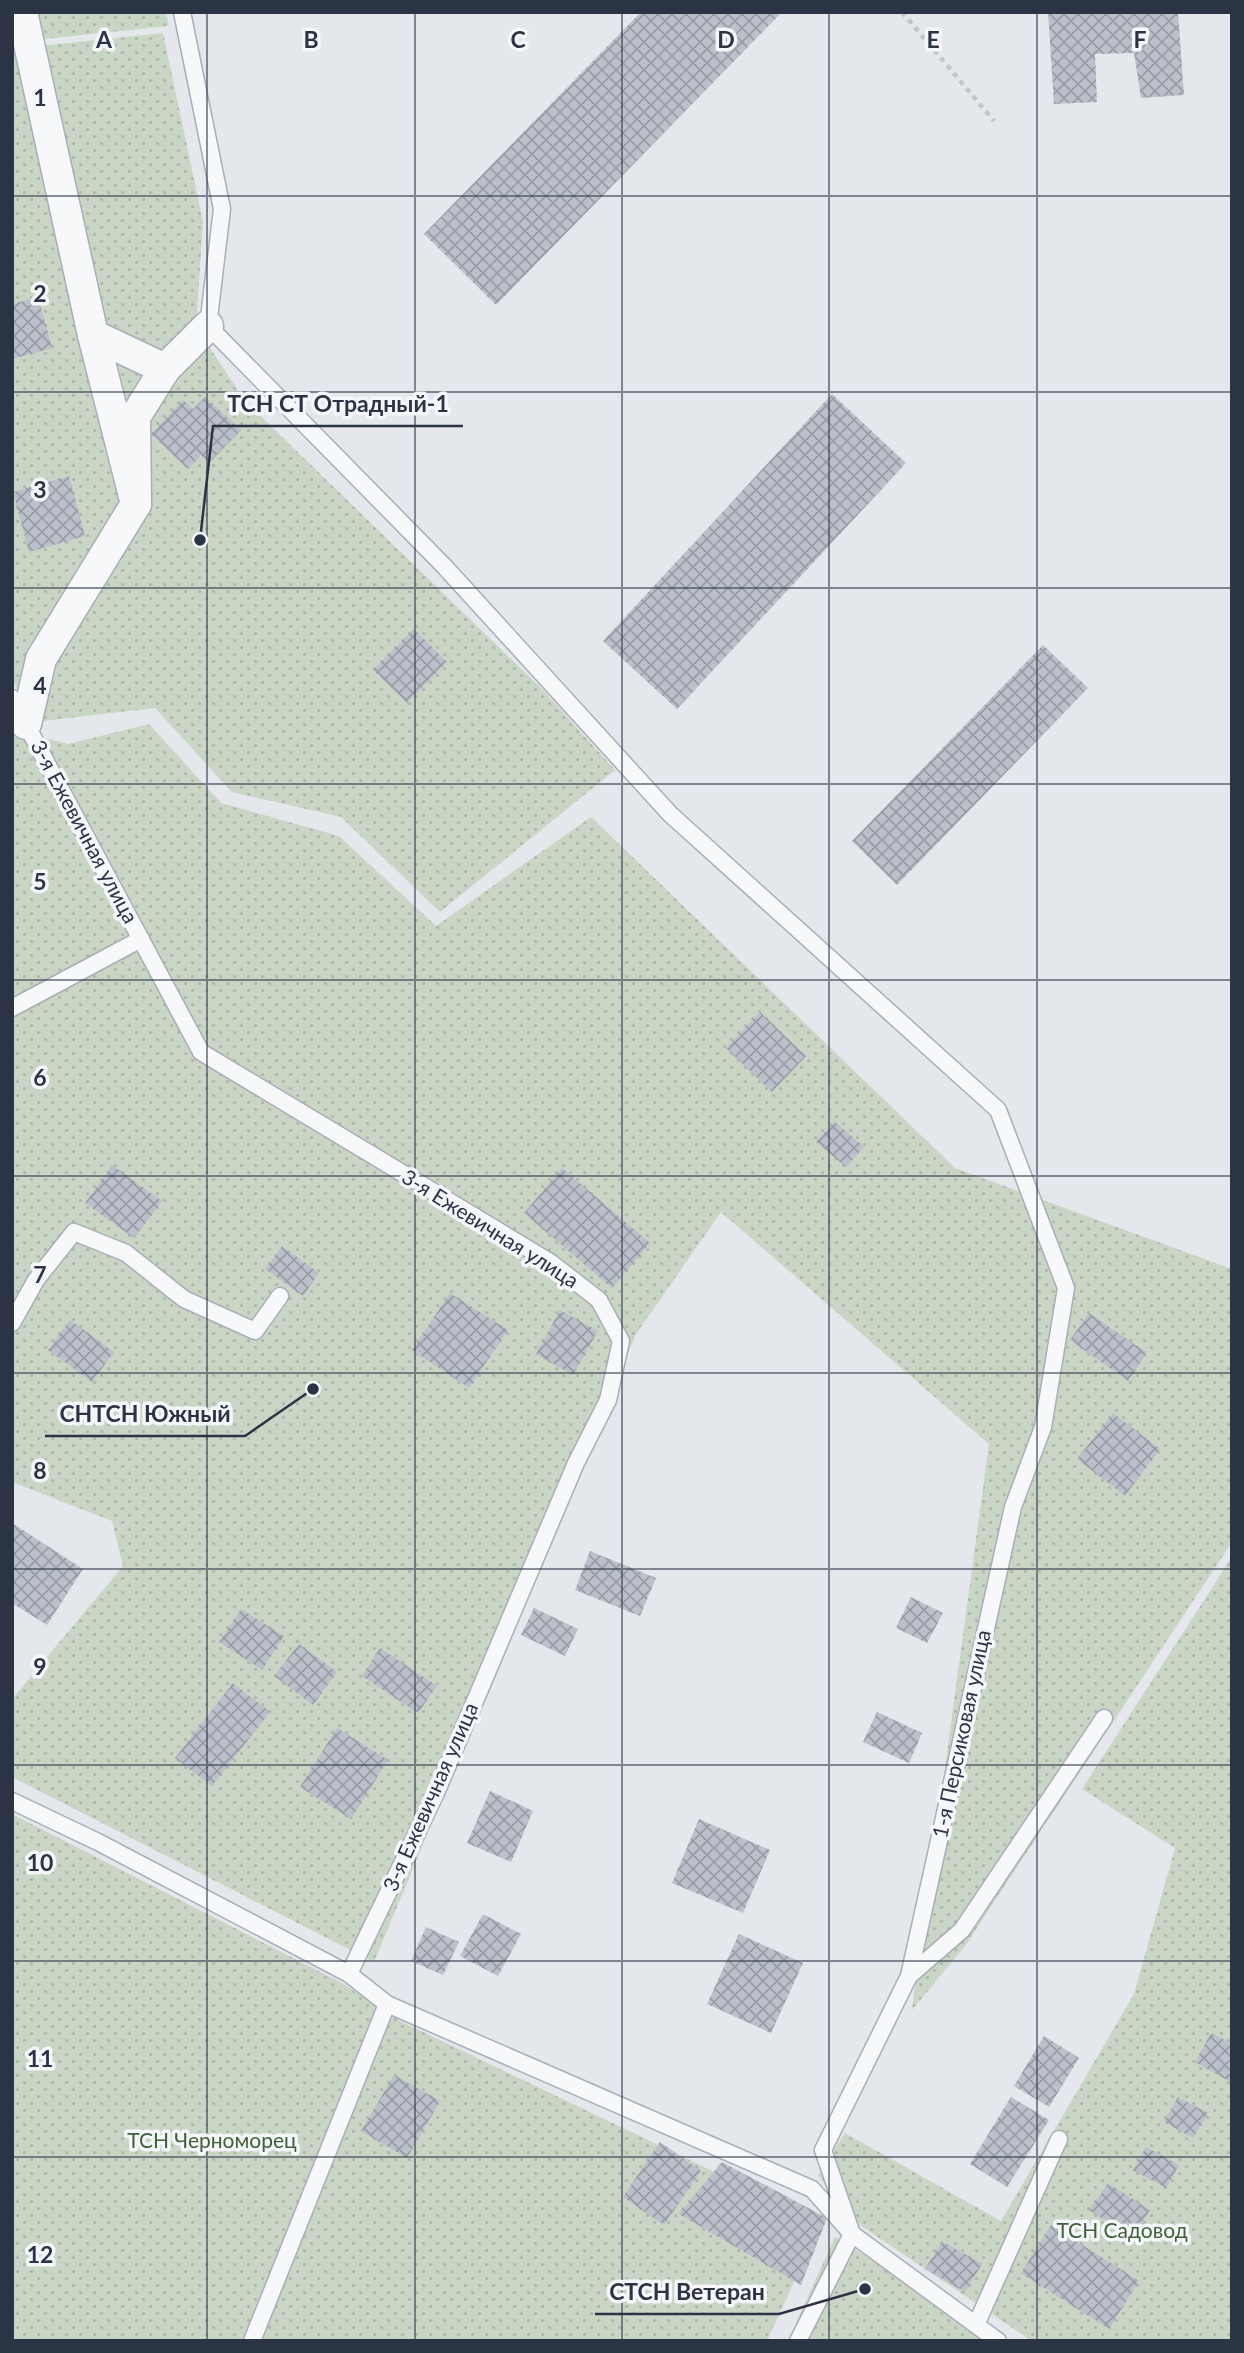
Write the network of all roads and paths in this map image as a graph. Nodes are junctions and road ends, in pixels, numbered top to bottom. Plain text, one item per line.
1 (22, 12) edge
2 (182, 12) edge
3 (902, 12) edge
4 (994, 121) dead end
5 (208, 326) junction
6 (93, 335) junction
7 (165, 369) junction
8 (136, 504) junction
9 (19, 711) edge
10 (141, 939) junction
11 (12, 1008) edge
12 (280, 1296) dead end
13 (12, 1323) edge
14 (1104, 1717) dead end
15 (12, 1801) edge
16 (349, 1974) junction
17 (909, 1976) junction
18 (387, 2004) junction
19 (1059, 2139) dead end
20 (852, 2234) junction
21 (976, 2325) junction
22 (252, 2341) edge
23 (798, 2341) edge
24 (998, 2341) edge

1 - 6 street
2 - 5 lane
3 - 4 path
5 - 7 street
5 - 17 lane, 1-я Персиковая улица
6 - 7 street
6 - 8 street
7 - 8 street
8 - 9 street
9 - 10 lane, 3-я Ежевичная улица
10 - 11 lane
10 - 16 lane, 3-я Ежевичная улица
12 - 13 lane
14 - 17 lane
15 - 16 lane
16 - 18 lane
17 - 20 lane, 1-я Персиковая улица
18 - 20 lane
18 - 22 lane
19 - 21 lane
20 - 21 lane
20 - 23 lane
21 - 24 lane

